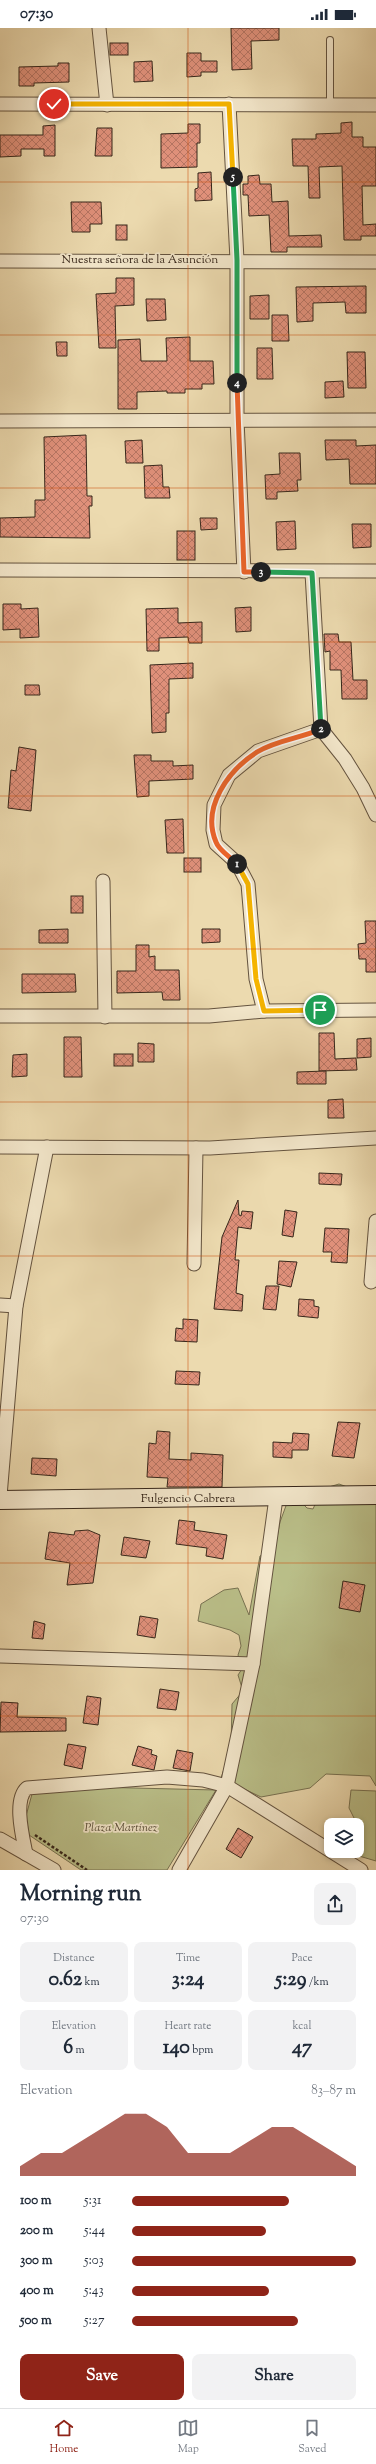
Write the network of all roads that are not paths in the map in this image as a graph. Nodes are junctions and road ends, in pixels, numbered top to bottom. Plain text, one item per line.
1 (98, 28) edge
2 (330, 40) dead end
3 (0, 104) edge
4 (107, 104) junction
5 (229, 104) junction
6 (330, 105) junction
7 (376, 105) edge
8 (237, 260) junction
9 (0, 261) edge
10 (376, 262) edge
11 (237, 420) junction
12 (376, 420) edge
13 (0, 421) edge
14 (0, 570) edge
15 (376, 571) edge
16 (244, 572) junction
17 (312, 573) junction
18 (321, 729) junction
19 (376, 816) edge
20 (103, 881) dead end
21 (376, 1010) edge
22 (264, 1011) junction
23 (0, 1016) edge
24 (105, 1017) junction
25 (376, 1138) edge
26 (0, 1147) edge
27 (47, 1147) junction
28 (196, 1148) junction
29 (376, 1221) edge
30 (194, 1264) dead end
31 (371, 1282) dead end
32 (0, 1305) edge
33 (16, 1306) junction
34 (376, 1495) edge
35 (0, 1496) edge
36 (276, 1498) junction
37 (0, 1500) edge
38 (0, 1656) edge
39 (253, 1664) junction
40 (227, 1786) junction
41 (0, 1839) edge
42 (26, 1854) junction
43 (54, 1870) edge
44 (179, 1870) edge
45 (361, 1870) edge

1 - 4 street
2 - 6 lane
3 - 4 street
4 - 5 street
5 - 6 street
5 - 8 street
6 - 7 street
8 - 9 street, Nuestra señora de la Asunción
8 - 10 street, Nuestra señora de la Asunción
8 - 11 street
11 - 12 street
11 - 13 street
11 - 16 street
14 - 16 street
15 - 17 street
16 - 17 street
17 - 18 street
18 - 19 street
18 - 22 street
20 - 24 street
21 - 22 street
22 - 24 street
23 - 24 street
25 - 28 street
26 - 27 street
27 - 28 street
27 - 33 street
28 - 30 street
29 - 31 street
32 - 33 street
33 - 35 street
34 - 36 main road, Fulgencio Cabrera
36 - 37 main road, Fulgencio Cabrera
36 - 39 street
38 - 39 street
39 - 40 street
40 - 42 street
40 - 44 street
40 - 45 street
41 - 42 street
42 - 43 street

